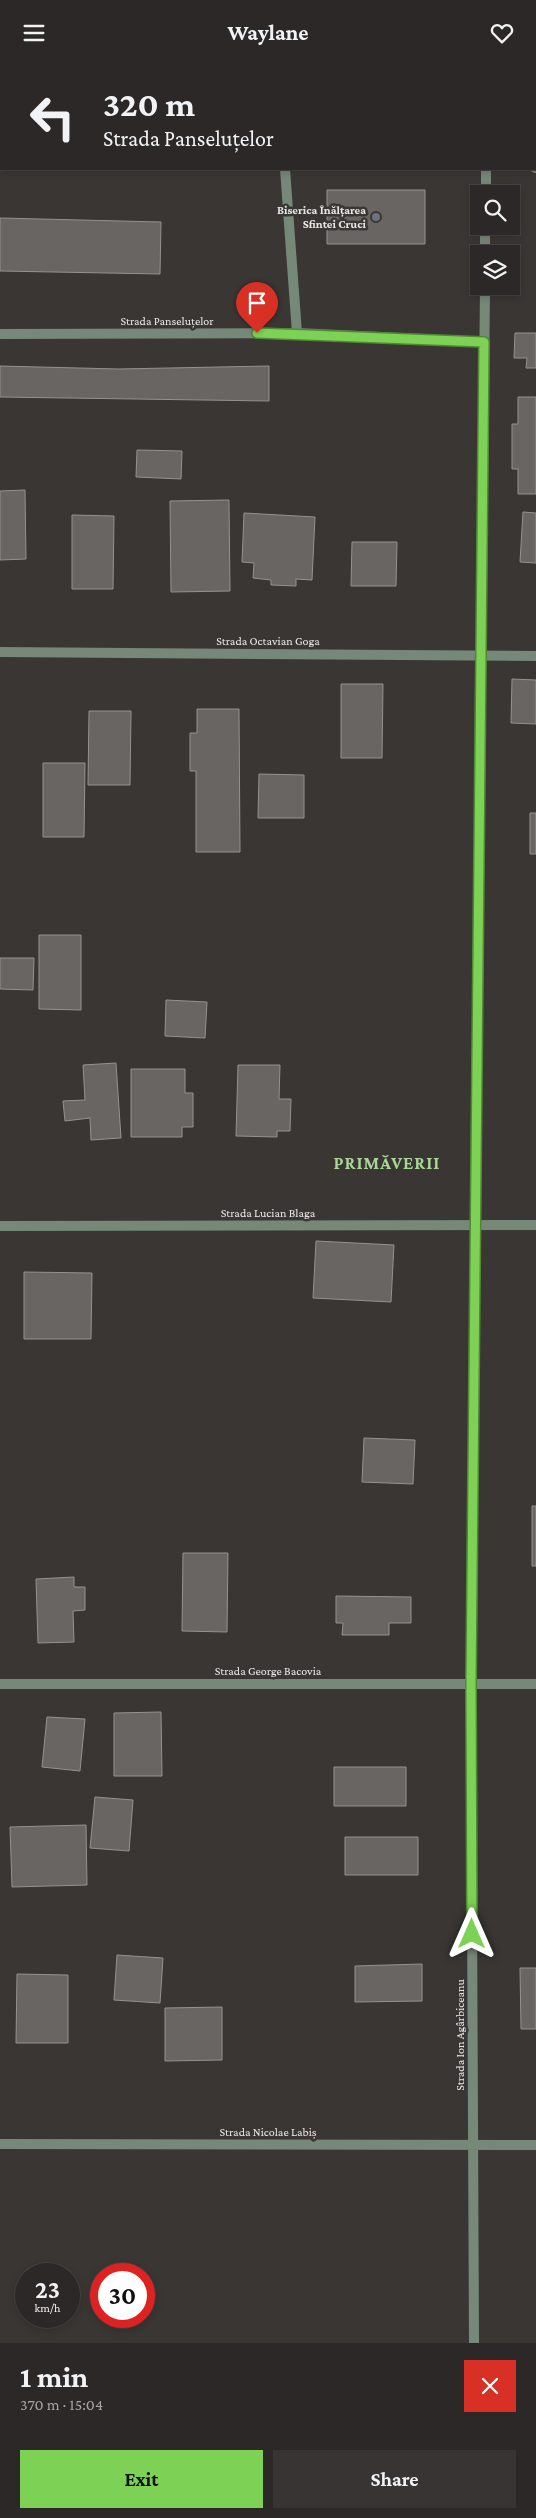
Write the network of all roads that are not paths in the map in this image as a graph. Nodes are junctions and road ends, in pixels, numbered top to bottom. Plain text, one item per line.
1 (285, 170) edge
2 (486, 170) edge
3 (486, 185) edge
4 (485, 295) edge
5 (297, 333) junction
6 (0, 334) edge
7 (484, 342) junction
8 (0, 652) edge
9 (483, 655) junction
10 (536, 656) edge
11 (477, 1225) junction
12 (536, 1225) edge
13 (0, 1226) edge
14 (0, 1684) edge
15 (471, 1684) junction
16 (536, 1684) edge
17 (0, 2144) edge
18 (473, 2145) junction
19 (536, 2145) edge
20 (474, 2343) edge

1 - 5 street
2 - 3 street
4 - 7 street, Strada Ion Agârbiceanu
5 - 6 street, Strada Panseluțelor
5 - 7 street, Strada Panseluțelor
7 - 9 street, Strada Ion Agârbiceanu
8 - 9 street, Strada Octavian Goga
9 - 10 street, Strada Octavian Goga
9 - 11 street, Strada Ion Agârbiceanu
11 - 12 street, Strada Lucian Blaga
11 - 13 street, Strada Lucian Blaga
11 - 15 street, Strada Ion Agârbiceanu
14 - 15 street, Strada George Bacovia
15 - 16 street, Strada George Bacovia
15 - 18 street, Strada Ion Agârbiceanu
17 - 18 street, Strada Nicolae Labiș
18 - 19 street, Strada Nicolae Labiș
18 - 20 street, Strada Ion Agârbiceanu

